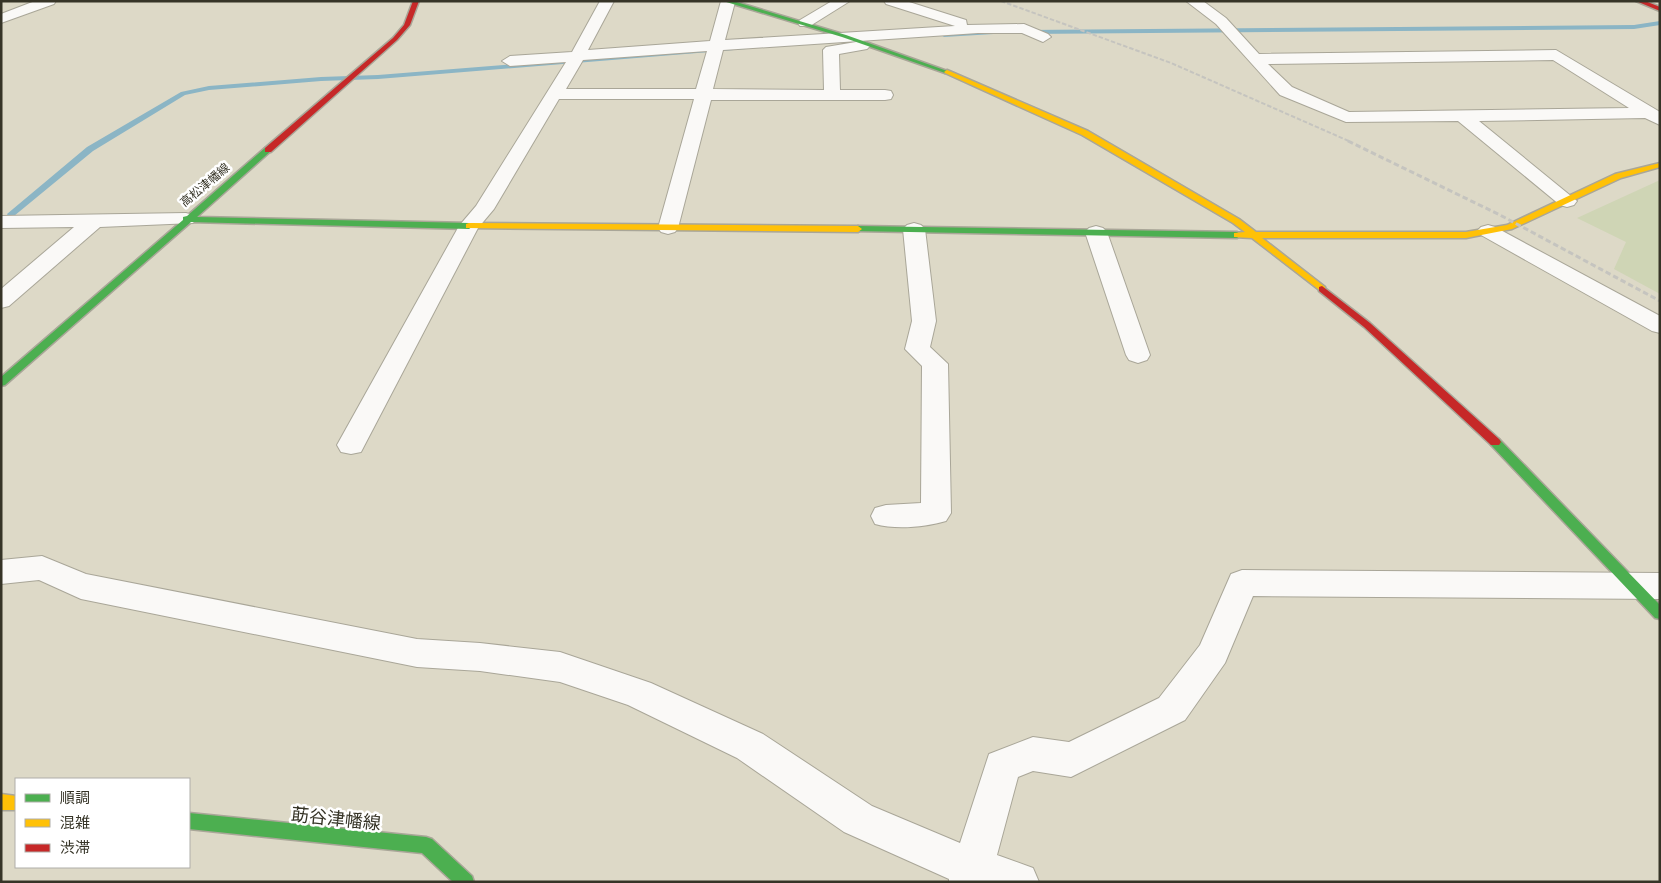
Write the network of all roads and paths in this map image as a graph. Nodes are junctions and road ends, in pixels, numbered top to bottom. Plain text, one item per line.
1 (50, 1) edge
2 (416, 1) edge
3 (607, 1) edge
4 (727, 1) edge
5 (843, 1) edge
6 (891, 1) edge
7 (1193, 1) edge
8 (1637, 2) edge
9 (1660, 5) edge
10 (1660, 9) edge
11 (1, 20) edge
12 (805, 23) junction
13 (978, 28) junction
14 (1036, 33) dead end
15 (847, 37) junction
16 (868, 44) junction
17 (714, 49) junction
18 (1255, 59) junction
19 (575, 60) junction
20 (510, 61) dead end
21 (554, 94) junction
22 (703, 94) junction
23 (832, 95) junction
24 (885, 95) dead end
25 (1464, 117) junction
26 (1654, 117) edge
27 (1660, 165) edge
28 (1567, 201) junction
29 (186, 219) junction
30 (94, 221) junction
31 (1, 222) edge
32 (469, 226) junction
33 (668, 228) junction
34 (914, 229) junction
35 (1488, 231) junction
36 (1096, 232) junction
37 (1254, 235) junction
38 (1, 301) edge
39 (1660, 326) edge
40 (1138, 355) dead end
41 (1, 383) edge
42 (351, 445) dead end
43 (886, 516) dead end
44 (1, 572) edge
45 (1646, 586) edge
46 (1660, 614) edge
47 (1, 802) edge
48 (15, 803) edge
49 (190, 821) edge
50 (971, 876) edge
51 (466, 882) edge
52 (1019, 882) edge

1 - 11 street
2 - 29 street, 高松津幡線
3 - 19 street
4 - 12 street
4 - 17 street
5 - 12 street
6 - 13 street
7 - 18 street
8 - 9 street
8 - 10 street
12 - 15 street
13 - 14 street
13 - 15 street
15 - 16 street
15 - 17 street
16 - 23 street
16 - 37 street
17 - 19 street
17 - 22 street
18 - 25 street
18 - 26 street
19 - 20 street
19 - 21 street
21 - 22 street
21 - 32 street
22 - 23 street
22 - 33 street
23 - 24 street
25 - 26 street
25 - 28 street
27 - 28 street
28 - 35 street
29 - 30 street
29 - 32 street
29 - 41 street, 高松津幡線
30 - 31 street
30 - 38 street
32 - 33 street
32 - 42 street
33 - 34 street
34 - 36 street
34 - 43 street
35 - 37 street
35 - 39 street
36 - 37 street
36 - 40 street
37 - 45 street
44 - 50 street
45 - 46 street
45 - 50 street
47 - 48 street
49 - 51 street, 莇谷津幡線
50 - 52 street

